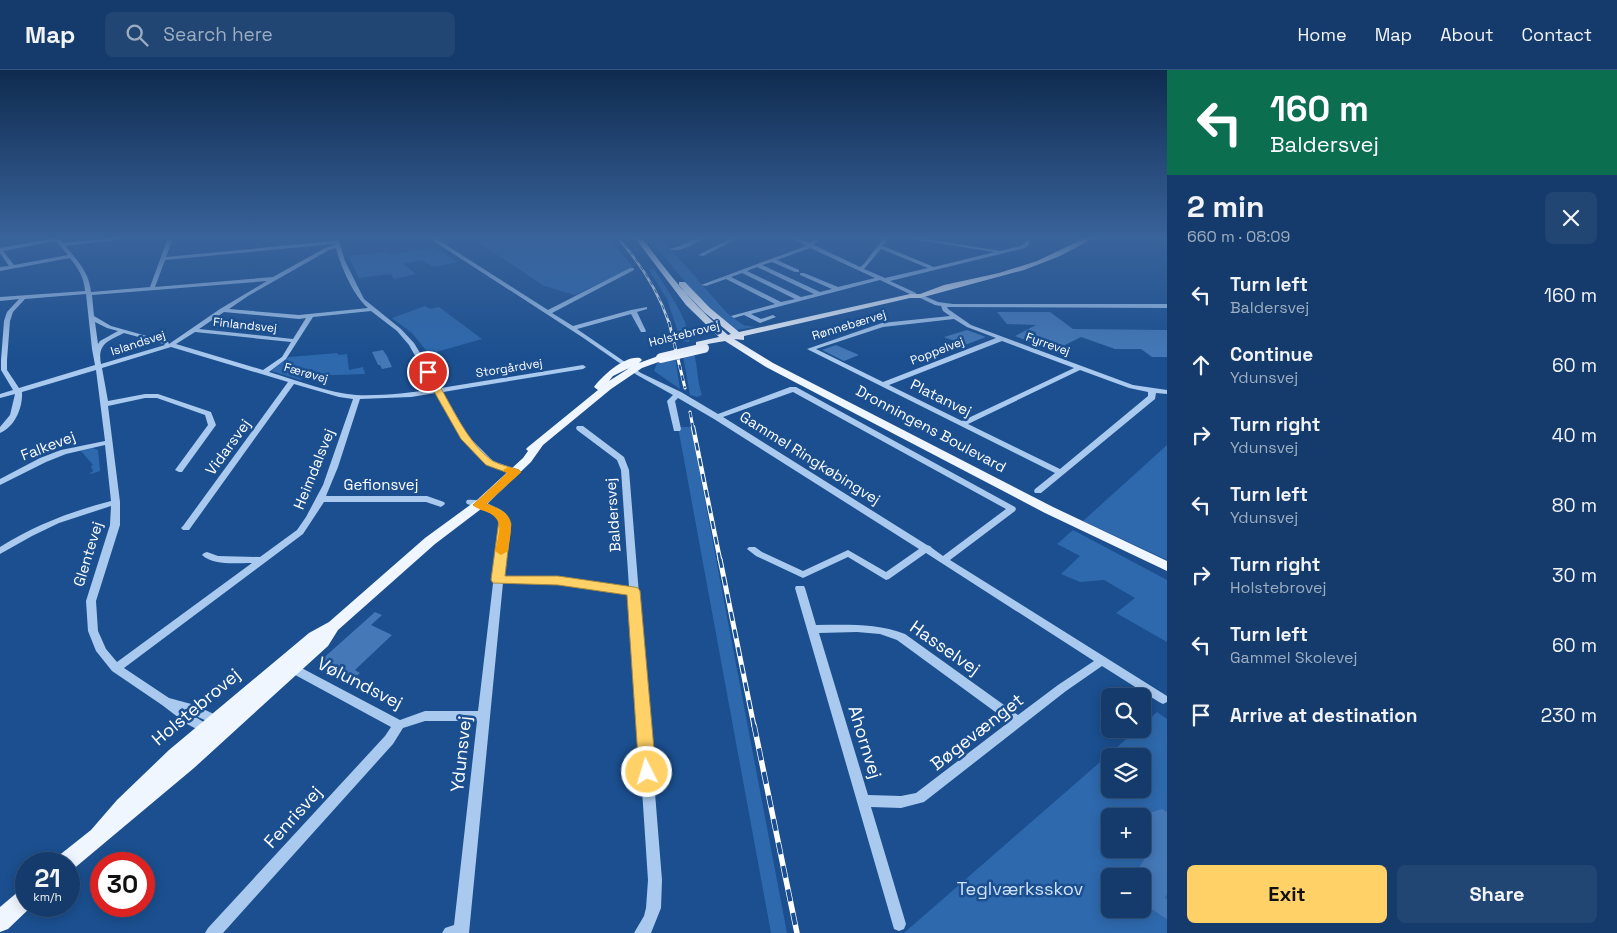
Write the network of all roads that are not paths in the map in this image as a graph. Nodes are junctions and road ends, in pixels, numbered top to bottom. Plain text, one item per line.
1 (84, 278) edge
2 (156, 278) edge
3 (276, 278) edge
4 (351, 278) edge
5 (494, 278) edge
6 (614, 278) edge
7 (668, 278) edge
8 (677, 278) edge
9 (724, 278) edge
10 (730, 278) edge
11 (757, 278) edge
12 (784, 278) edge
13 (811, 278) edge
14 (887, 278) edge
15 (981, 278) edge
16 (883, 279) junction
17 (273, 280) junction
18 (704, 286) dead end
19 (152, 288) junction
20 (837, 290) junction
21 (88, 293) junction
22 (819, 294) junction
23 (915, 295) junction
24 (24, 298) junction
25 (0, 299) edge
26 (800, 299) junction
27 (781, 304) junction
28 (944, 305) junction
29 (1167, 306) edge
30 (645, 308) dead end
31 (371, 309) junction
32 (222, 310) junction
33 (634, 311) junction
34 (548, 313) junction
35 (745, 313) junction
36 (734, 316) dead end
37 (91, 317) junction
38 (310, 317) junction
39 (954, 317) junction
40 (773, 318) dead end
41 (3, 322) edge
42 (801, 322) junction
43 (572, 328) junction
44 (193, 330) junction
45 (124, 331) junction
46 (643, 331) dead end
47 (584, 336) joint
48 (734, 338) junction
49 (1000, 339) junction
50 (295, 341) junction
51 (168, 344) junction
52 (810, 349) joint
53 (96, 354) junction
54 (2, 360) edge
55 (632, 366) junction
56 (98, 367) junction
57 (583, 367) dead end
58 (1079, 368) junction
59 (264, 372) junction
60 (798, 378) junction
61 (292, 381) junction
62 (882, 385) junction
63 (18, 391) junction
64 (438, 391) junction
65 (675, 392) junction
66 (1152, 392) junction
67 (1167, 392) edge
68 (0, 396) edge
69 (357, 397) junction
70 (586, 403) junction
71 (105, 404) junction
72 (716, 418) junction
73 (961, 424) junction
74 (580, 428) dead end
75 (676, 429) dead end
76 (0, 431) edge
77 (109, 442) junction
78 (179, 470) dead end
79 (511, 471) junction
80 (1060, 472) junction
81 (0, 482) edge
82 (1038, 491) dead end
83 (321, 499) junction
84 (116, 502) junction
85 (474, 503) junction
86 (441, 504) dead end
87 (1049, 510) junction
88 (186, 528) dead end
89 (926, 548) junction
90 (752, 549) dead end
91 (0, 551) edge
92 (207, 555) dead end
93 (261, 560) junction
94 (944, 560) junction
95 (1167, 566) edge
96 (1167, 573) edge
97 (498, 580) junction
98 (800, 588) dead end
99 (634, 591) junction
100 (812, 629) junction
101 (1103, 660) junction
102 (288, 666) junction
103 (116, 668) junction
104 (1163, 699) dead end
105 (483, 716) junction
106 (1018, 722) junction
107 (398, 725) junction
108 (215, 728) junction
109 (863, 801) junction
110 (99, 833) junction
111 (78, 852) edge
112 (15, 908) edge
113 (0, 921) edge
114 (899, 924) dead end
115 (457, 932) edge
116 (213, 933) edge
117 (642, 933) edge

1 - 21 street, Glentevej
2 - 19 street
3 - 17 street, Islandsvej
4 - 31 street
5 - 34 street
6 - 34 street
7 - 48 main road, Dronningens Boulevard
8 - 48 main road, Dronningens Boulevard
9 - 18 street
10 - 27 street
11 - 26 street
12 - 22 street
13 - 20 street
14 - 16 street
15 - 23 main road
16 - 20 street
16 - 23 street
17 - 19 street
17 - 32 street, Islandsvej
19 - 21 street
20 - 22 street
21 - 24 street
21 - 37 street, Glentevej
22 - 26 street
23 - 28 street
23 - 42 main road
24 - 25 street
24 - 41 street
26 - 27 street
27 - 35 street
28 - 29 street
28 - 39 street, Fyrrevej
30 - 33 street
31 - 38 street
31 - 64 street
32 - 38 street
32 - 44 street, Islandsvej
33 - 43 street
33 - 46 street
34 - 43 street
35 - 36 street
35 - 40 street
37 - 45 street, Færøvej
37 - 53 street, Glentevej
38 - 50 street
39 - 49 street, Fyrrevej
39 - 52 street, Rønnebærvej
41 - 54 street
42 - 48 main road
42 - 48 main road
43 - 47 street
44 - 50 street, Finlandsvej
44 - 51 street, Islandsvej
45 - 51 street, Færøvej
45 - 53 street
47 - 55 street
48 - 55 main road, Holstebrovej, bridge
48 - 60 main road, Dronningens Boulevard
48 - 60 main road, Dronningens Boulevard
49 - 58 street, Fyrrevej
49 - 62 street, Poppelvej
50 - 59 street
51 - 56 street, Islandsvej
51 - 59 street, Færøvej
52 - 62 street, Platanvej
53 - 56 street, Glentevej
54 - 63 street
55 - 65 street, Gammel Ringkøbingvej
55 - 70 main road, Holstebrovej
55 - 70 main road, Holstebrovej
56 - 63 street, Islandsvej
56 - 71 street, Glentevej
57 - 64 street, Storgårdvej
58 - 66 street, Fyrrevej
58 - 73 street
59 - 61 street, Færøvej
60 - 87 main road, Dronningens Boulevard
61 - 69 street, Færøvej
61 - 88 street, Vidarsvej
62 - 73 street, Platanvej
63 - 68 street, Islandsvej
63 - 76 street
64 - 69 street, Færøvej
64 - 79 street
65 - 72 street, Gammel Ringkøbingvej
65 - 75 street
66 - 67 street, Fyrrevej
66 - 80 street
69 - 83 street, Heimdalsvej
70 - 79 main road, Holstebrovej
71 - 77 street, Glentevej
71 - 78 street
72 - 89 street, Gammel Ringkøbingvej
72 - 94 street
73 - 80 street, Platanvej
74 - 99 street, Baldersvej
77 - 81 street, Falkevej
77 - 84 street, Glentevej
79 - 85 main road, Holstebrovej
80 - 82 street
83 - 86 street, Gefionsvej
83 - 93 street, Heimdalsvej
84 - 91 street
84 - 103 street, Glentevej
85 - 97 street, Ydunsvej
85 - 102 main road, Holstebrovej
87 - 95 main road, Dronningens Boulevard
87 - 96 main road, Dronningens Boulevard
89 - 90 street
89 - 94 street, Gammel Ringkøbingvej
92 - 93 street
93 - 103 street, Heimdalsvej
94 - 101 street, Gammel Ringkøbingvej
97 - 99 street
97 - 105 street, Ydunsvej
98 - 100 street, Ahornvej
99 - 117 street, Baldersvej
100 - 106 street, Hasselvej
100 - 109 street, Ahornvej
101 - 104 street, Gammel Ringkøbingvej
101 - 106 street, Bøgevænget
102 - 107 street, Vølundsvej
102 - 108 main road, Holstebrovej
103 - 108 street, Glentevej
105 - 107 street, Vølundsvej
105 - 115 street, Ydunsvej
106 - 109 street, Bøgevænget
107 - 116 street, Fenrisvej
108 - 110 main road, Holstebrovej
108 - 110 main road, Holstebrovej
109 - 114 street, Ahornvej
110 - 111 main road, Holstebrovej
112 - 113 main road

